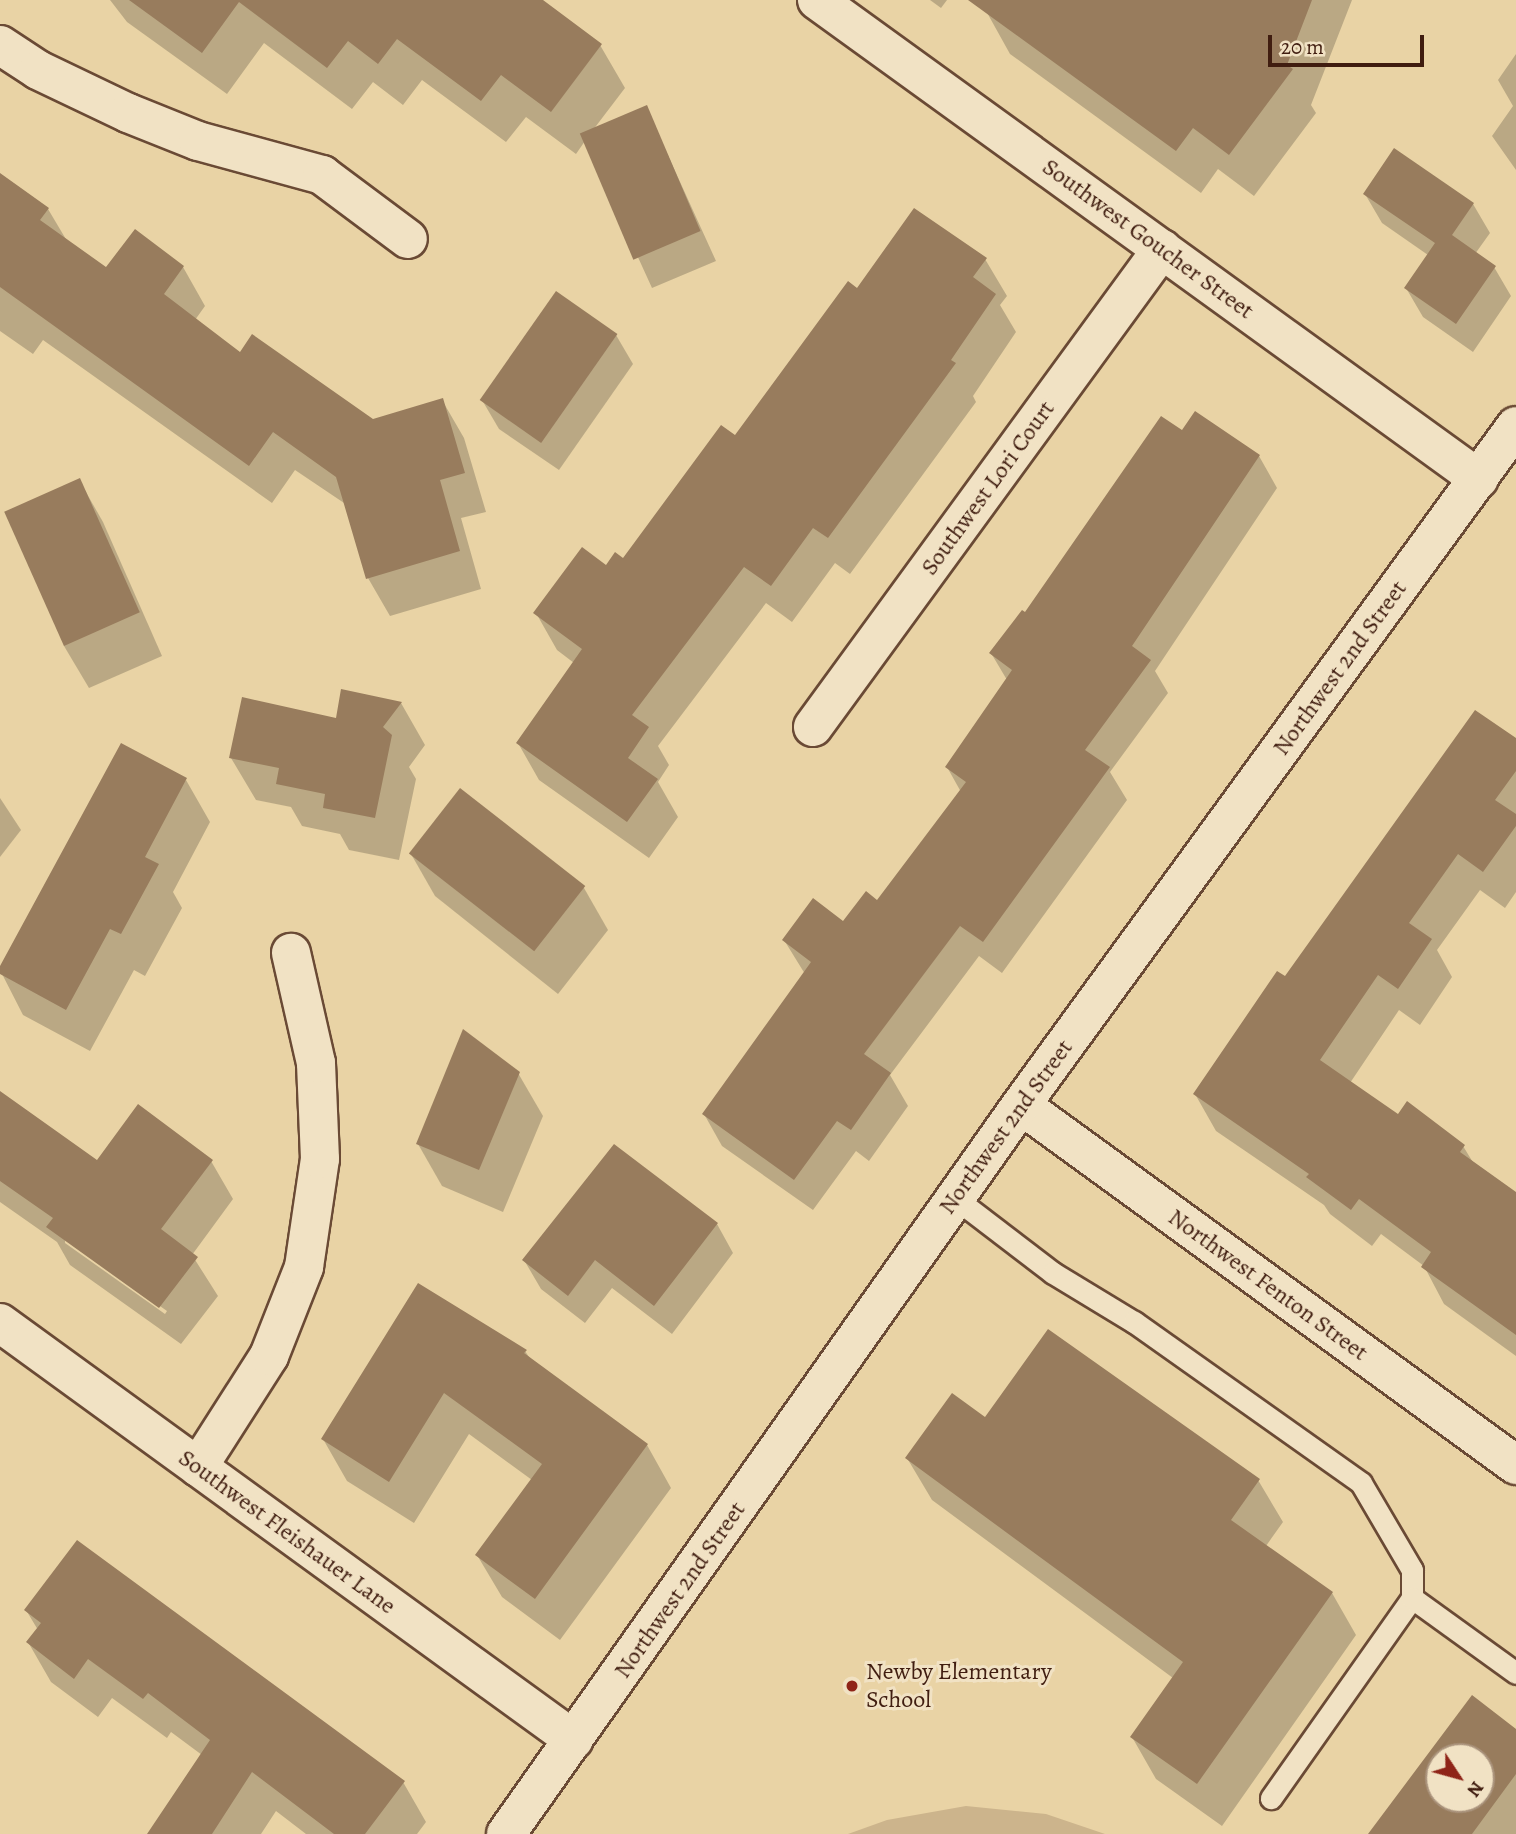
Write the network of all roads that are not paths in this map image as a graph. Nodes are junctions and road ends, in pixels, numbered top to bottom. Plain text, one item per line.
1 (817, 0) edge
2 (0, 45) edge
3 (408, 239) dead end
4 (1162, 249) junction
5 (1516, 426) edge
6 (1479, 479) junction
7 (813, 727) dead end
8 (291, 953) dead end
9 (1021, 1105) junction
10 (955, 1198) junction
11 (0, 1323) edge
12 (1516, 1465) edge
13 (198, 1467) junction
14 (1412, 1598) junction
15 (1516, 1673) edge
16 (574, 1740) junction
17 (1271, 1798) dead end
18 (506, 1834) edge

1 - 4 street, Southwest Goucher Street
2 - 3 street
4 - 6 street, Southwest Goucher Street
4 - 7 street, Southwest Lori Court
5 - 6 street, Northwest 2nd Street
6 - 9 street, Northwest 2nd Street
8 - 13 street
9 - 10 street, Northwest 2nd Street
9 - 12 street, Northwest Fenton Street
10 - 14 lane
10 - 16 street, Northwest 2nd Street
11 - 13 street, Southwest Fleishauer Lane
13 - 16 street, Southwest Fleishauer Lane
14 - 15 lane
14 - 17 lane
16 - 18 street, Northwest 2nd Street

